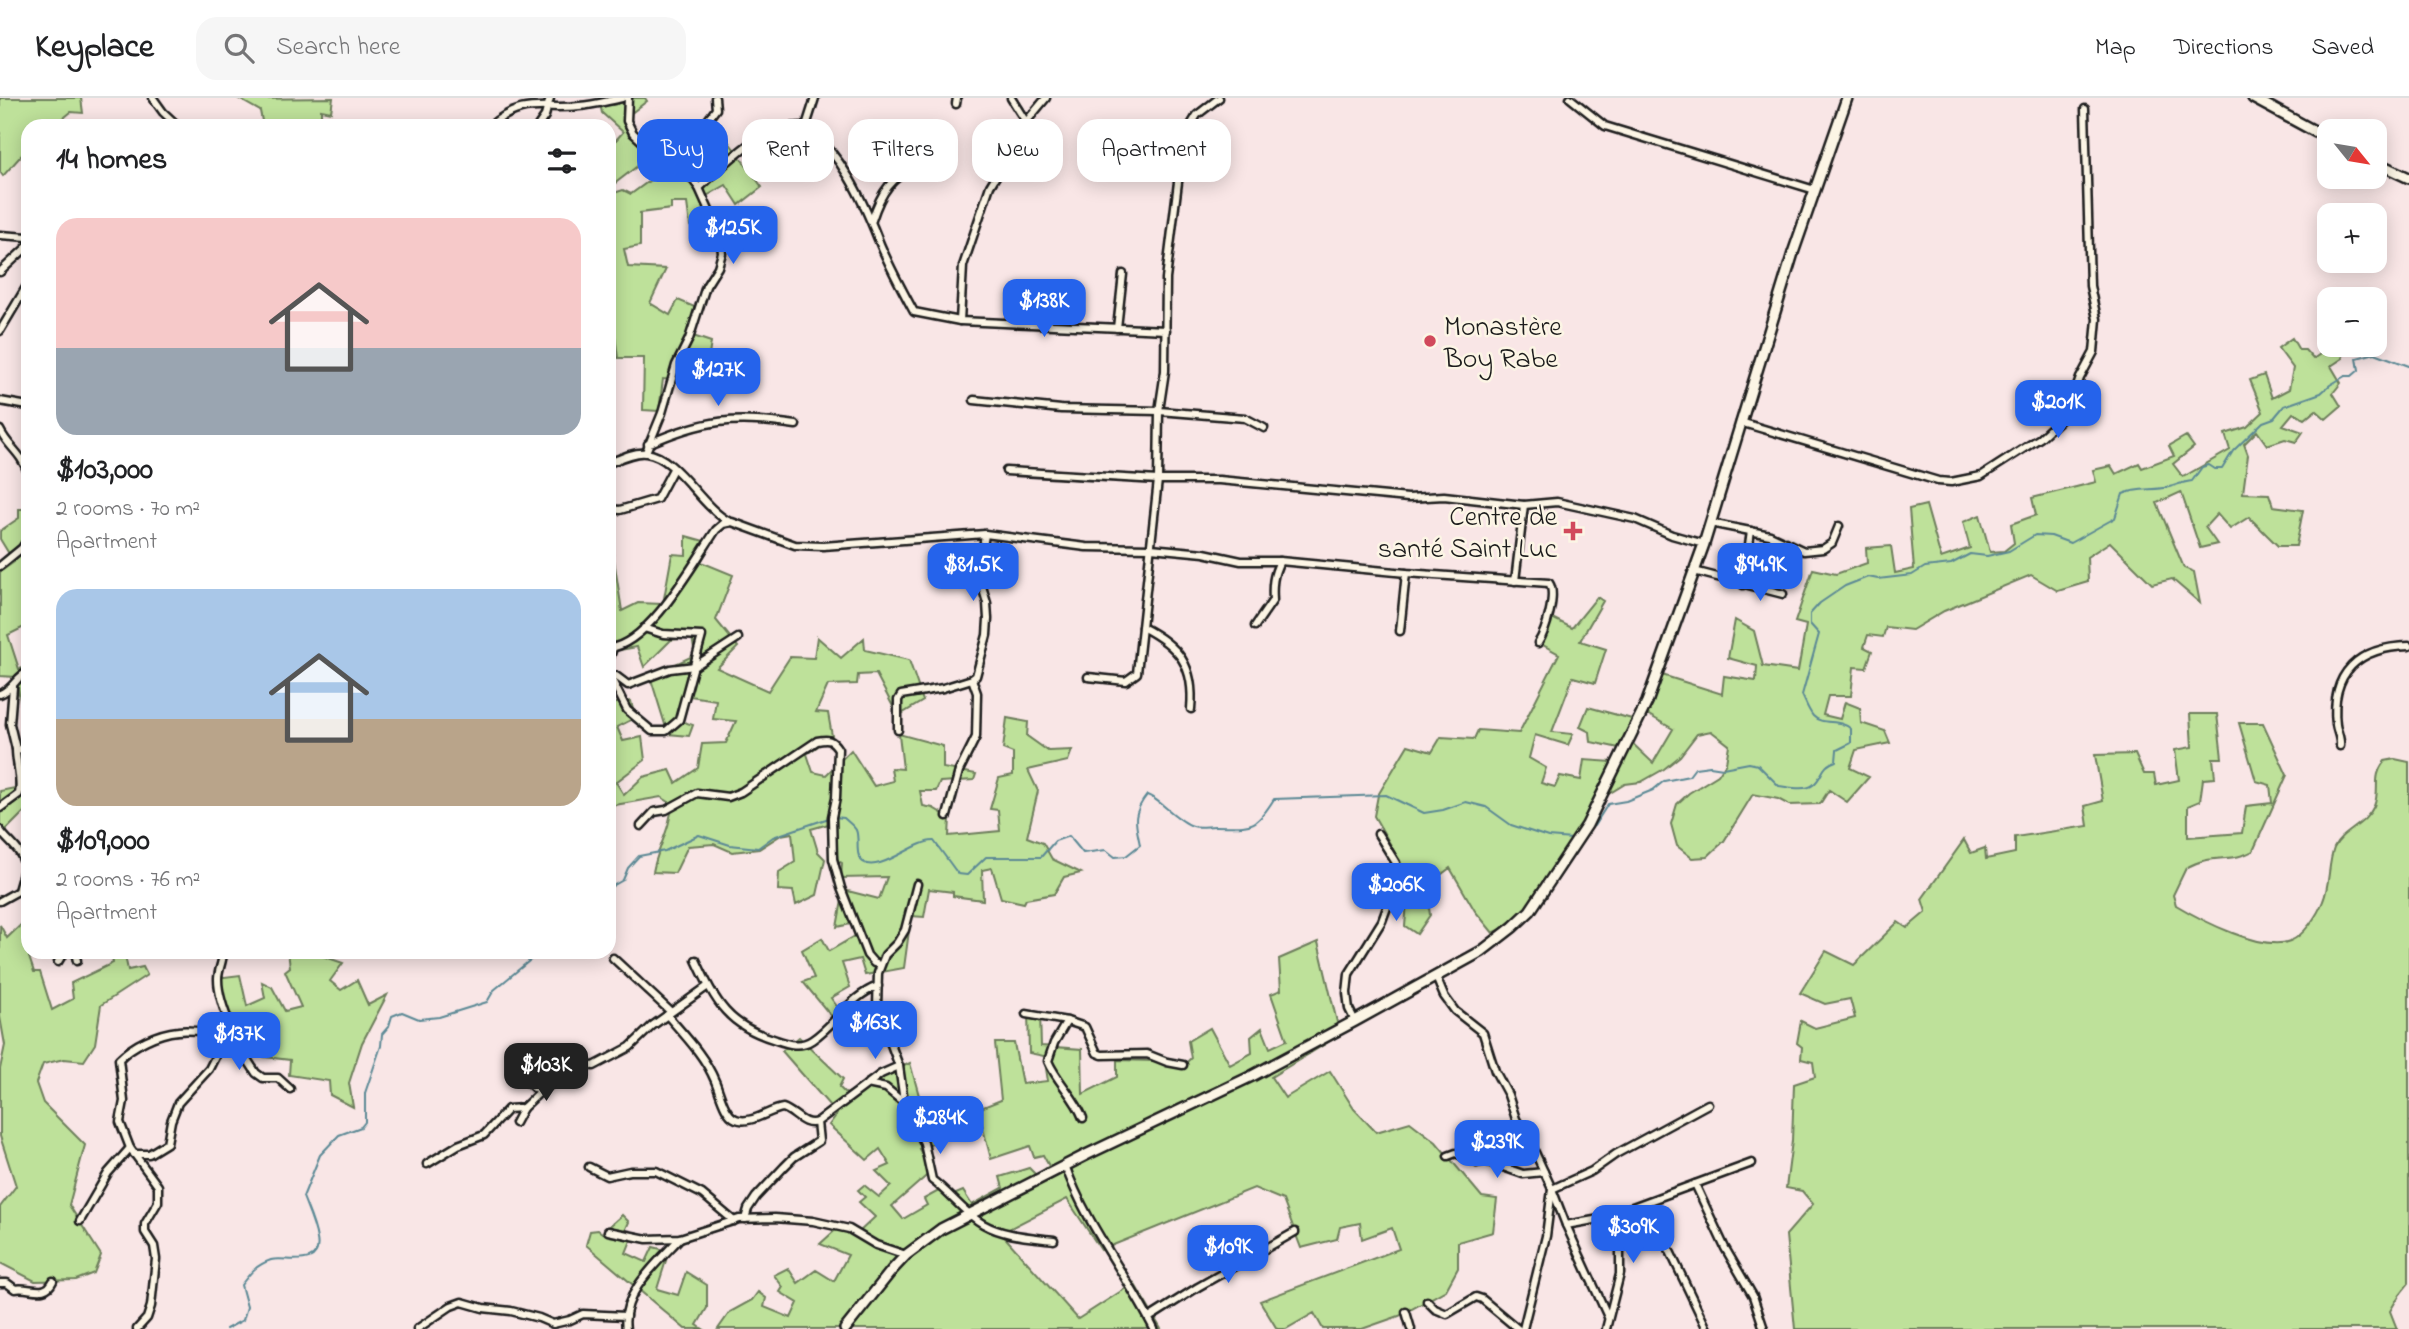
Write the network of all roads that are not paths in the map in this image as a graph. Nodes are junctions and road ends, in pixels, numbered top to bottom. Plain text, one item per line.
1 (153, 98) edge
2 (622, 98) edge
3 (628, 98) edge
4 (715, 98) edge
5 (815, 98) edge
6 (1011, 98) edge
7 (1045, 98) edge
8 (1219, 98) edge
9 (1570, 98) edge
10 (1847, 98) edge
11 (2253, 98) edge
12 (549, 102) edge
13 (2085, 109) dead end
14 (545, 116) joint
15 (170, 119) edge
16 (498, 119) edge
17 (543, 119) edge
18 (808, 119) edge
19 (1024, 119) edge
20 (1028, 119) edge
21 (2317, 133) edge
22 (742, 150) edge
23 (834, 154) edge
24 (2387, 168) edge
25 (2409, 178) edge
26 (891, 182) edge
27 (992, 182) edge
28 (697, 185) junction
29 (1815, 190) junction
30 (872, 220) junction
31 (0, 235) edge
32 (21, 236) edge
33 (21, 252) edge
34 (0, 272) edge
35 (1123, 274) dead end
36 (21, 296) edge
37 (960, 321) junction
38 (1117, 328) junction
39 (1166, 330) junction
40 (0, 331) edge
41 (974, 400) dead end
42 (0, 401) edge
43 (21, 405) edge
44 (1159, 411) junction
45 (1740, 422) junction
46 (796, 425) dead end
47 (1264, 428) dead end
48 (0, 430) edge
49 (648, 444) junction
50 (646, 452) junction
51 (21, 455) edge
52 (616, 461) edge
53 (673, 469) junction
54 (1006, 471) dead end
55 (1158, 480) junction
56 (1524, 505) junction
57 (616, 510) edge
58 (732, 522) junction
59 (1710, 523) junction
60 (1839, 526) dead end
61 (1751, 531) junction
62 (985, 534) junction
63 (1704, 544) junction
64 (1151, 548) junction
65 (21, 549) edge
66 (1280, 561) junction
67 (0, 566) edge
68 (1694, 571) junction
69 (1405, 573) junction
70 (1515, 581) junction
71 (1743, 585) junction
72 (1783, 594) dead end
73 (1142, 626) junction
74 (1255, 626) dead end
75 (643, 628) junction
76 (1400, 631) dead end
77 (738, 638) dead end
78 (1538, 643) dead end
79 (2409, 646) edge
80 (616, 647) edge
81 (695, 666) junction
82 (21, 677) edge
83 (616, 677) edge
84 (1088, 677) dead end
85 (972, 679) junction
86 (13, 687) junction
87 (616, 687) edge
88 (0, 694) edge
89 (1191, 709) dead end
90 (898, 730) dead end
91 (2340, 746) dead end
92 (16, 749) junction
93 (21, 749) edge
94 (0, 808) edge
95 (947, 816) dead end
96 (641, 826) dead end
97 (0, 830) edge
98 (1378, 834) dead end
99 (21, 856) edge
100 (21, 879) edge
101 (917, 884) dead end
102 (21, 890) edge
103 (18, 891) junction
104 (0, 901) edge
105 (60, 959) edge
106 (222, 959) edge
107 (614, 959) edge
108 (696, 960) dead end
109 (58, 962) dead end
110 (880, 965) junction
111 (1436, 977) junction
112 (708, 986) junction
113 (878, 986) junction
114 (669, 1014) junction
115 (1026, 1014) dead end
116 (228, 1018) junction
117 (1067, 1021) junction
118 (1355, 1021) junction
119 (220, 1028) junction
120 (1183, 1065) dead end
121 (899, 1066) junction
122 (514, 1070) dead end
123 (867, 1084) junction
124 (290, 1089) dead end
125 (542, 1090) junction
126 (904, 1103) junction
127 (1708, 1104) dead end
128 (523, 1108) junction
129 (1083, 1118) dead end
130 (817, 1122) junction
131 (515, 1123) dead end
132 (132, 1151) junction
133 (1448, 1156) dead end
134 (1752, 1163) dead end
135 (427, 1164) dead end
136 (1065, 1166) junction
137 (589, 1167) dead end
138 (1544, 1172) junction
139 (1695, 1184) junction
140 (1552, 1189) junction
141 (1647, 1203) junction
142 (1635, 1206) junction
143 (969, 1214) junction
144 (745, 1219) junction
145 (80, 1221) dead end
146 (734, 1221) junction
147 (1566, 1225) junction
148 (608, 1231) dead end
149 (1295, 1232) dead end
150 (680, 1238) junction
151 (1054, 1240) dead end
152 (906, 1255) junction
153 (53, 1281) dead end
154 (0, 1283) edge
155 (1427, 1301) dead end
156 (1406, 1312) dead end
157 (626, 1316) junction
158 (1608, 1317) junction
159 (1149, 1318) junction
160 (137, 1329) edge
161 (417, 1329) edge
162 (626, 1329) edge
163 (845, 1329) edge
164 (1154, 1329) edge
165 (1411, 1329) edge
166 (1521, 1329) edge
167 (1606, 1329) edge
168 (1707, 1329) edge
169 (1764, 1329) edge

1 - 15 street
2 - 12 street
3 - 28 street
4 - 28 street
5 - 18 street
6 - 19 street
7 - 20 street
8 - 39 street
9 - 29 street
10 - 29 main road
11 - 21 main road
12 - 14 street
12 - 16 street
13 - 45 street
14 - 17 street
22 - 28 street
23 - 30 street
24 - 25 main road
26 - 30 street
27 - 37 street
28 - 49 street
29 - 45 main road
30 - 37 street
31 - 32 street
33 - 34 street
35 - 38 street
36 - 40 street
37 - 38 street
38 - 39 street
39 - 44 street
41 - 44 street
42 - 43 street
44 - 47 street
44 - 55 street
45 - 59 main road
46 - 49 street
48 - 51 street
49 - 50 street
50 - 52 street
50 - 53 street
53 - 57 street
53 - 58 street
54 - 55 street
55 - 56 street
55 - 64 street
56 - 63 street
56 - 70 street
58 - 62 street
58 - 75 street
59 - 61 street
59 - 63 main road
60 - 61 street
61 - 71 street
62 - 64 street
62 - 85 street
63 - 68 main road
64 - 66 street
64 - 73 street
65 - 67 street
66 - 69 street
66 - 74 street
68 - 71 street
68 - 111 main road
69 - 70 street
69 - 76 street
70 - 78 street
71 - 72 street
73 - 84 street
73 - 89 street
75 - 80 street
75 - 81 street
77 - 81 street
79 - 91 street
81 - 83 street
81 - 87 street
82 - 86 street
85 - 90 street
85 - 95 street
86 - 88 street
86 - 92 street
92 - 93 street
92 - 94 street
96 - 110 street
97 - 99 street
98 - 118 street
100 - 103 street
101 - 110 street
102 - 103 street
103 - 104 street
105 - 109 street
106 - 116 street
107 - 114 street
108 - 112 street
110 - 113 street
111 - 118 main road
111 - 138 street
112 - 113 street
112 - 114 street
113 - 121 street
114 - 125 street
114 - 130 street
115 - 117 street
116 - 119 street
116 - 124 street
117 - 120 street
117 - 129 street
118 - 136 main road
119 - 132 street
119 - 132 street
121 - 123 street
121 - 126 street
122 - 125 street
123 - 126 street
123 - 130 street
125 - 128 street
126 - 143 street
127 - 140 street
128 - 131 street
128 - 135 street
130 - 144 street
132 - 145 street
132 - 160 street
133 - 138 street
134 - 139 street
136 - 143 main road
136 - 159 street
137 - 146 street
138 - 140 street
139 - 141 street
139 - 169 street
140 - 147 street
140 - 166 street
141 - 142 street
141 - 168 street
142 - 147 street
142 - 158 street
143 - 151 street
143 - 152 main road
144 - 146 street
144 - 152 street
146 - 150 street
147 - 158 street
148 - 150 street
149 - 159 street
150 - 157 street
152 - 163 main road
153 - 154 street
155 - 166 street
156 - 165 street
157 - 161 street
157 - 162 street
158 - 167 street
159 - 164 street

